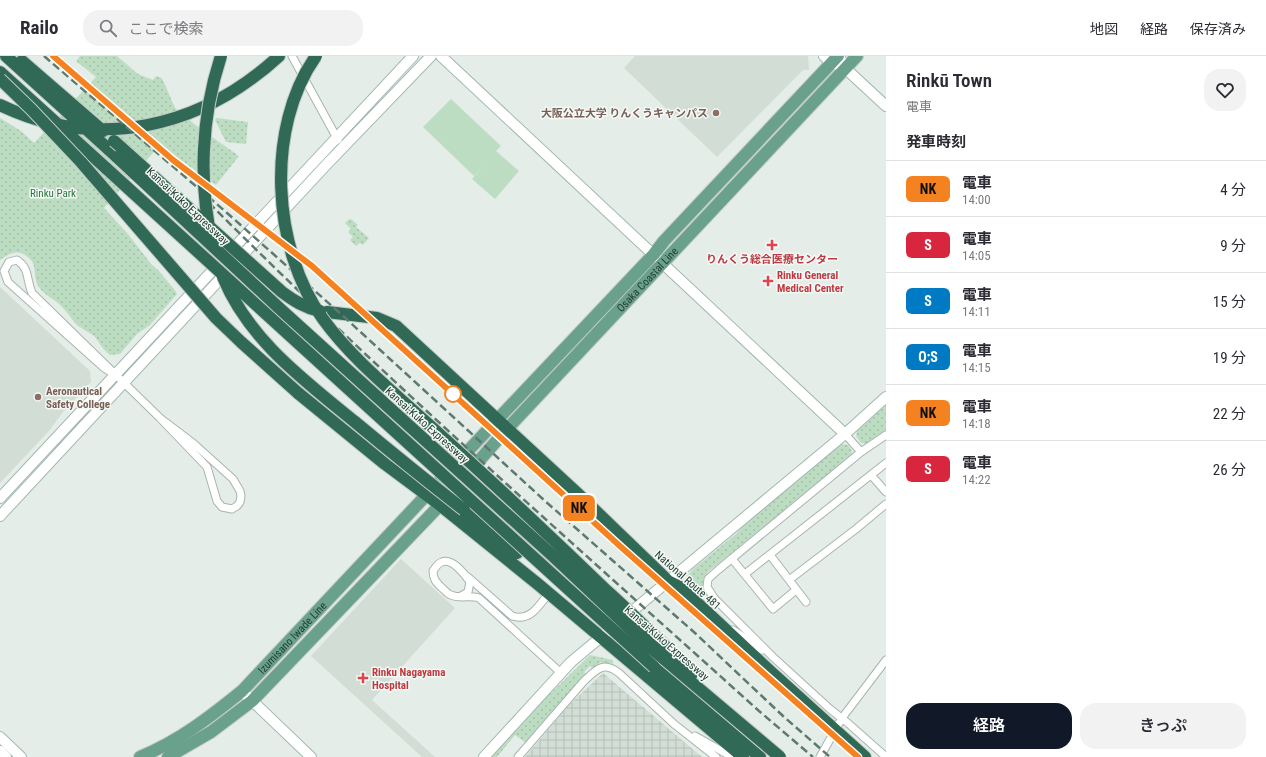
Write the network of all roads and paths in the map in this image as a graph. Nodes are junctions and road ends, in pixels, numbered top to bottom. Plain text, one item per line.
1 (6, 56) edge
2 (16, 56) edge
3 (220, 56) edge
4 (280, 56) edge
5 (292, 56) edge
6 (316, 56) edge
7 (413, 56) edge
8 (431, 56) edge
9 (441, 56) edge
10 (857, 56) edge
11 (833, 58) edge
12 (845, 68) junction
13 (0, 72) edge
14 (0, 79) edge
15 (0, 105) edge
16 (886, 106) edge
17 (336, 138) junction
18 (343, 148) junction
19 (654, 254) junction
20 (663, 263) junction
21 (115, 375) junction
22 (123, 382) junction
23 (886, 397) edge
24 (160, 418) junction
25 (497, 420) junction
26 (507, 429) junction
27 (845, 434) junction
28 (886, 435) edge
29 (861, 452) junction
30 (886, 463) edge
31 (871, 475) junction
32 (886, 492) edge
33 (427, 496) junction
34 (0, 498) edge
35 (886, 504) edge
36 (440, 505) junction
37 (0, 516) edge
38 (770, 555) junction
39 (732, 558) junction
40 (745, 574) junction
41 (466, 576) junction
42 (789, 580) junction
43 (668, 581) junction
44 (796, 590) junction
45 (549, 593) junction
46 (461, 596) junction
47 (806, 602) dead end
48 (715, 620) junction
49 (602, 636) junction
50 (773, 657) junction
51 (886, 660) edge
52 (654, 667) junction
53 (561, 673) junction
54 (242, 691) junction
55 (713, 700) junction
56 (252, 701) junction
57 (842, 718) junction
58 (674, 724) junction
59 (836, 729) junction
60 (0, 737) edge
61 (0, 751) edge
62 (6, 757) edge
63 (21, 757) edge
64 (140, 757) edge
65 (168, 757) edge
66 (311, 757) edge
67 (484, 757) edge
68 (518, 757) edge
69 (716, 757) edge
70 (732, 757) edge
71 (743, 757) edge
72 (760, 757) edge
73 (780, 757) edge
74 (820, 757) edge
75 (865, 757) edge
76 (886, 757) edge

1 - 55 highway, Kansai-Kuko Expressway, bridge
2 - 25 highway, National Route 481, bridge
3 - 52 highway, bridge
4 - 15 highway, bridge
5 - 17 street
6 - 55 highway, bridge
7 - 17 street
8 - 18 street
9 - 19 street
10 - 12 main road, Osaka Coastal Line
11 - 12 street
11 - 19 main road, Osaka Coastal Line
12 - 16 street
12 - 20 main road, Osaka Coastal Line
13 - 52 highway, bridge
14 - 33 highway, bridge
17 - 18 street
17 - 21 street
18 - 22 street
19 - 20 street
19 - 25 main road, Osaka Coastal Line
20 - 26 main road, Osaka Coastal Line
20 - 27 street
21 - 21 street
21 - 22 street
21 - 34 street
22 - 24 street
22 - 37 street
23 - 27 street
24 - 24 street
25 - 26 highway, National Route 481
25 - 33 main road, Osaka Coastal Line
26 - 36 main road, Osaka Coastal Line
26 - 43 highway, National Route 481
27 - 29 street
27 - 43 street
28 - 29 street
29 - 39 street
30 - 31 street
31 - 32 street
31 - 38 street
33 - 36 highway
33 - 54 main road, Izumisano Iwade Line
35 - 42 street
36 - 45 highway
36 - 56 main road, Izumisano Iwade Line
38 - 40 street
38 - 42 street
39 - 40 street
39 - 50 street
40 - 44 street
41 - 45 street
41 - 46 street
41 - 46 street
42 - 44 street
43 - 48 highway, National Route 481
43 - 49 street
44 - 47 street
45 - 49 highway
46 - 53 street
48 - 50 street
48 - 59 highway, National Route 481
49 - 53 street
49 - 71 highway
50 - 57 street
51 - 57 street
52 - 72 highway
53 - 67 street
54 - 56 street
54 - 64 main road, Izumisano Iwade Line
55 - 73 highway, Kansai-Kuko Expressway, bridge
56 - 65 main road, Izumisano Iwade Line
56 - 66 street
57 - 59 street
57 - 76 street
58 - 68 street
58 - 69 street
58 - 70 street
59 - 74 street
59 - 75 highway, National Route 481
60 - 63 street
61 - 62 street

